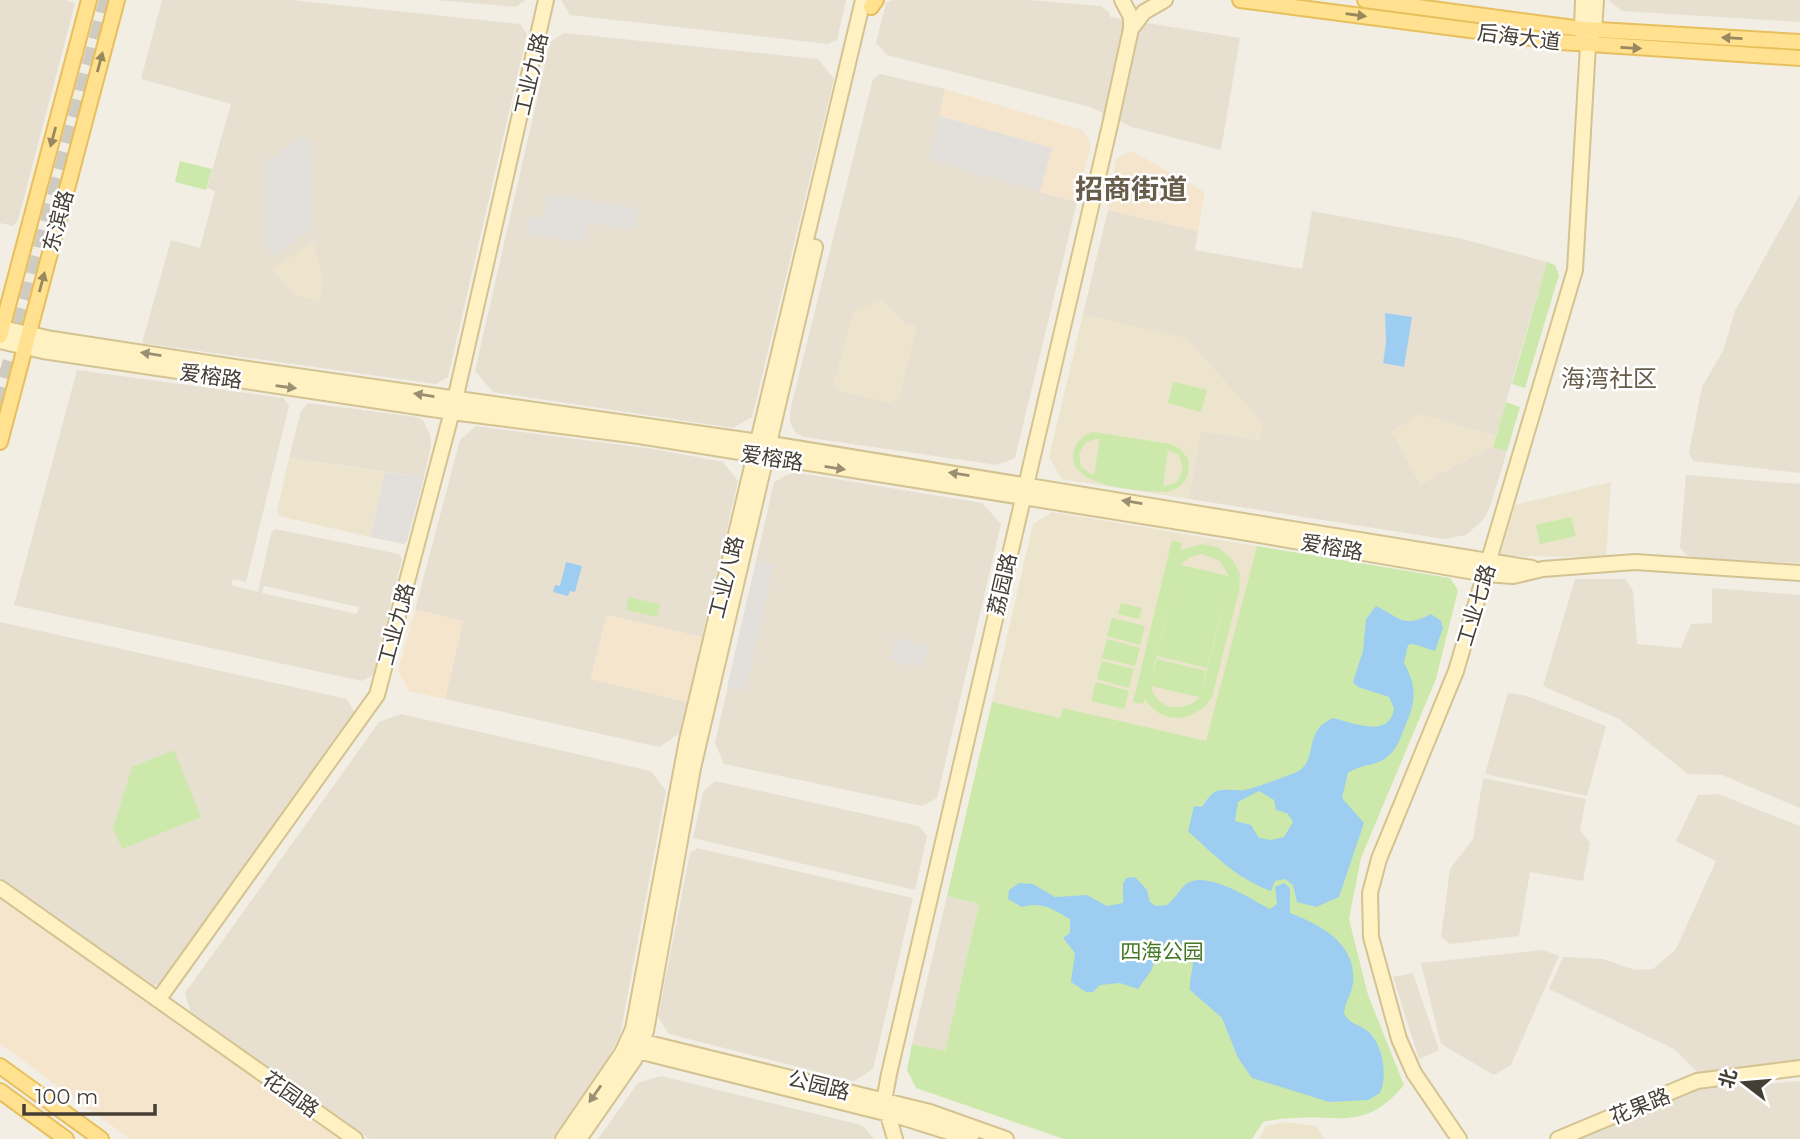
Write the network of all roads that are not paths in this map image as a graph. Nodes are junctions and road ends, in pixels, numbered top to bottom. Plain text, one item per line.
1 (89, 0) edge
2 (117, 0) edge
3 (546, 0) edge
4 (1122, 0) edge
5 (1165, 0) edge
6 (1240, 0) edge
7 (1365, 0) edge
8 (1583, 0) edge
9 (1596, 0) edge
10 (868, 2) edge
11 (1131, 29) junction
12 (1588, 29) junction
13 (1800, 42) edge
14 (1588, 45) junction
15 (1800, 58) edge
16 (1, 335) edge
17 (27, 341) junction
18 (454, 406) junction
19 (0, 442) edge
20 (763, 450) junction
21 (1025, 491) junction
22 (1488, 568) junction
23 (1800, 573) edge
24 (0, 888) edge
25 (158, 1000) junction
26 (648, 1021) junction
27 (634, 1045) junction
28 (664, 1053) junction
29 (0, 1066) edge
30 (1800, 1068) edge
31 (627, 1072) junction
32 (1800, 1076) edge
33 (1682, 1088) junction
34 (0, 1091) edge
35 (885, 1107) junction
36 (66, 1139) edge
37 (101, 1139) edge
38 (355, 1139) edge
39 (563, 1139) edge
40 (579, 1139) edge
41 (895, 1139) edge
42 (971, 1139) edge
43 (1006, 1139) edge
44 (1459, 1139) edge
45 (1559, 1139) edge

1 -> 16 main road, 东滨路
17 -> 2 main road, 东滨路
3 - 18 street, 工业九路
4 - 11 street
5 - 11 street
6 -> 14 main road, 后海大道
7 - 12 main road, 后海大道
8 - 12 street, 工业七路
9 - 12 street, 工业七路
10 - 20 street, 工业八路
11 - 21 street, 荔园路
13 -> 12 main road, 后海大道
12 - 14 street, 工业七路
14 -> 15 main road, 后海大道
14 - 22 street, 工业七路
16 - 17 street, 爱榕路
17 - 18 street, 爱榕路
17 - 19 main road, 东滨路
18 - 20 street, 爱榕路
18 - 25 street, 工业九路
20 - 21 street, 爱榕路
20 - 26 street, 工业八路
20 - 27 street, 工业八路
21 - 22 street, 爱榕路
21 - 35 street, 荔园路
22 - 23 street, 爱榕路
22 - 44 street, 工业七路
24 - 25 street
25 - 38 street, 花园路
26 - 27 street, 工业八路
26 - 28 street
27 - 28 street, 公园路
27 - 31 street, 工业八路
27 -> 39 street, 工业八路
28 - 31 street
28 - 35 street, 公园路
29 - 37 main road
30 - 33 street, 花果路
31 - 40 street, 工业八路
32 - 33 street, 花果路
33 - 45 street, 花果路
34 - 36 main road
35 - 41 street
35 - 42 street, 公园路
35 - 43 street, 公园路

